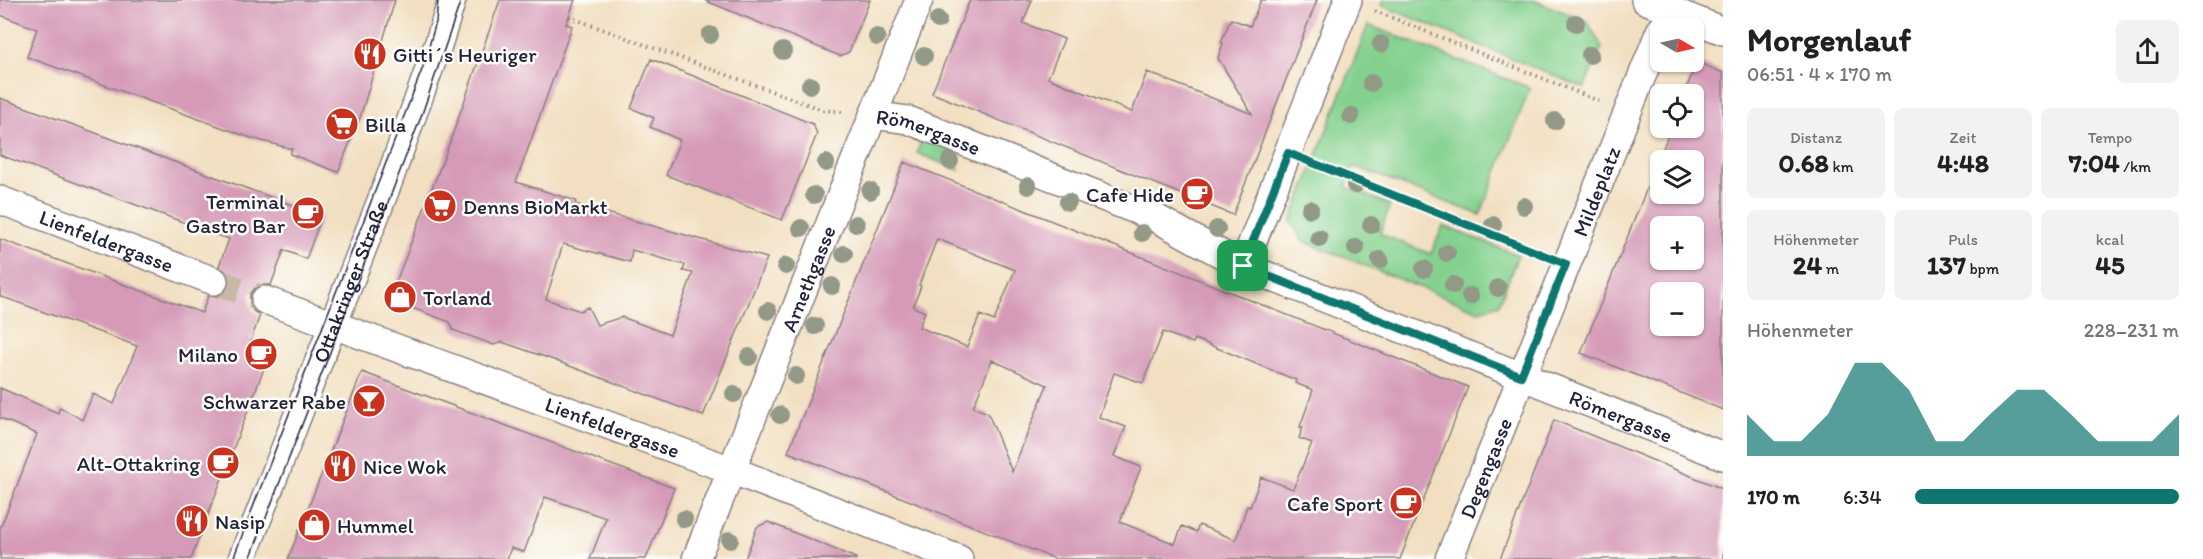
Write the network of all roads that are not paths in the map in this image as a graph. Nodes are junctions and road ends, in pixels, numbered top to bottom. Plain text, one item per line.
1 (452, 0) edge
2 (919, 0) edge
3 (1348, 0) edge
4 (1662, 14) edge
5 (1723, 31) edge
6 (873, 115) junction
7 (0, 200) edge
8 (1243, 266) junction
9 (213, 281) tunnel mouth
10 (265, 300) tunnel mouth
11 (332, 325) junction
12 (1521, 376) junction
13 (1723, 456) edge
14 (731, 470) junction
15 (242, 559) edge
16 (696, 559) edge
17 (959, 559) edge
18 (1449, 559) edge

1 - 11 street, Ottakringer Straße
2 - 6 street, Arnethgasse
3 - 8 street
4 - 5 street
4 - 12 street, Mildeplatz
6 - 8 street, Römergasse
6 - 14 street, Arnethgasse
7 - 9 street, Lienfeldergasse
8 - 12 street
10 - 11 street, Lienfeldergasse
11 - 14 street, Lienfeldergasse
11 - 15 street, Ottakringer Straße
12 - 13 street, Römergasse
12 - 18 street, Degengasse
14 - 16 street, Arnethgasse
14 - 17 street, Lienfeldergasse

